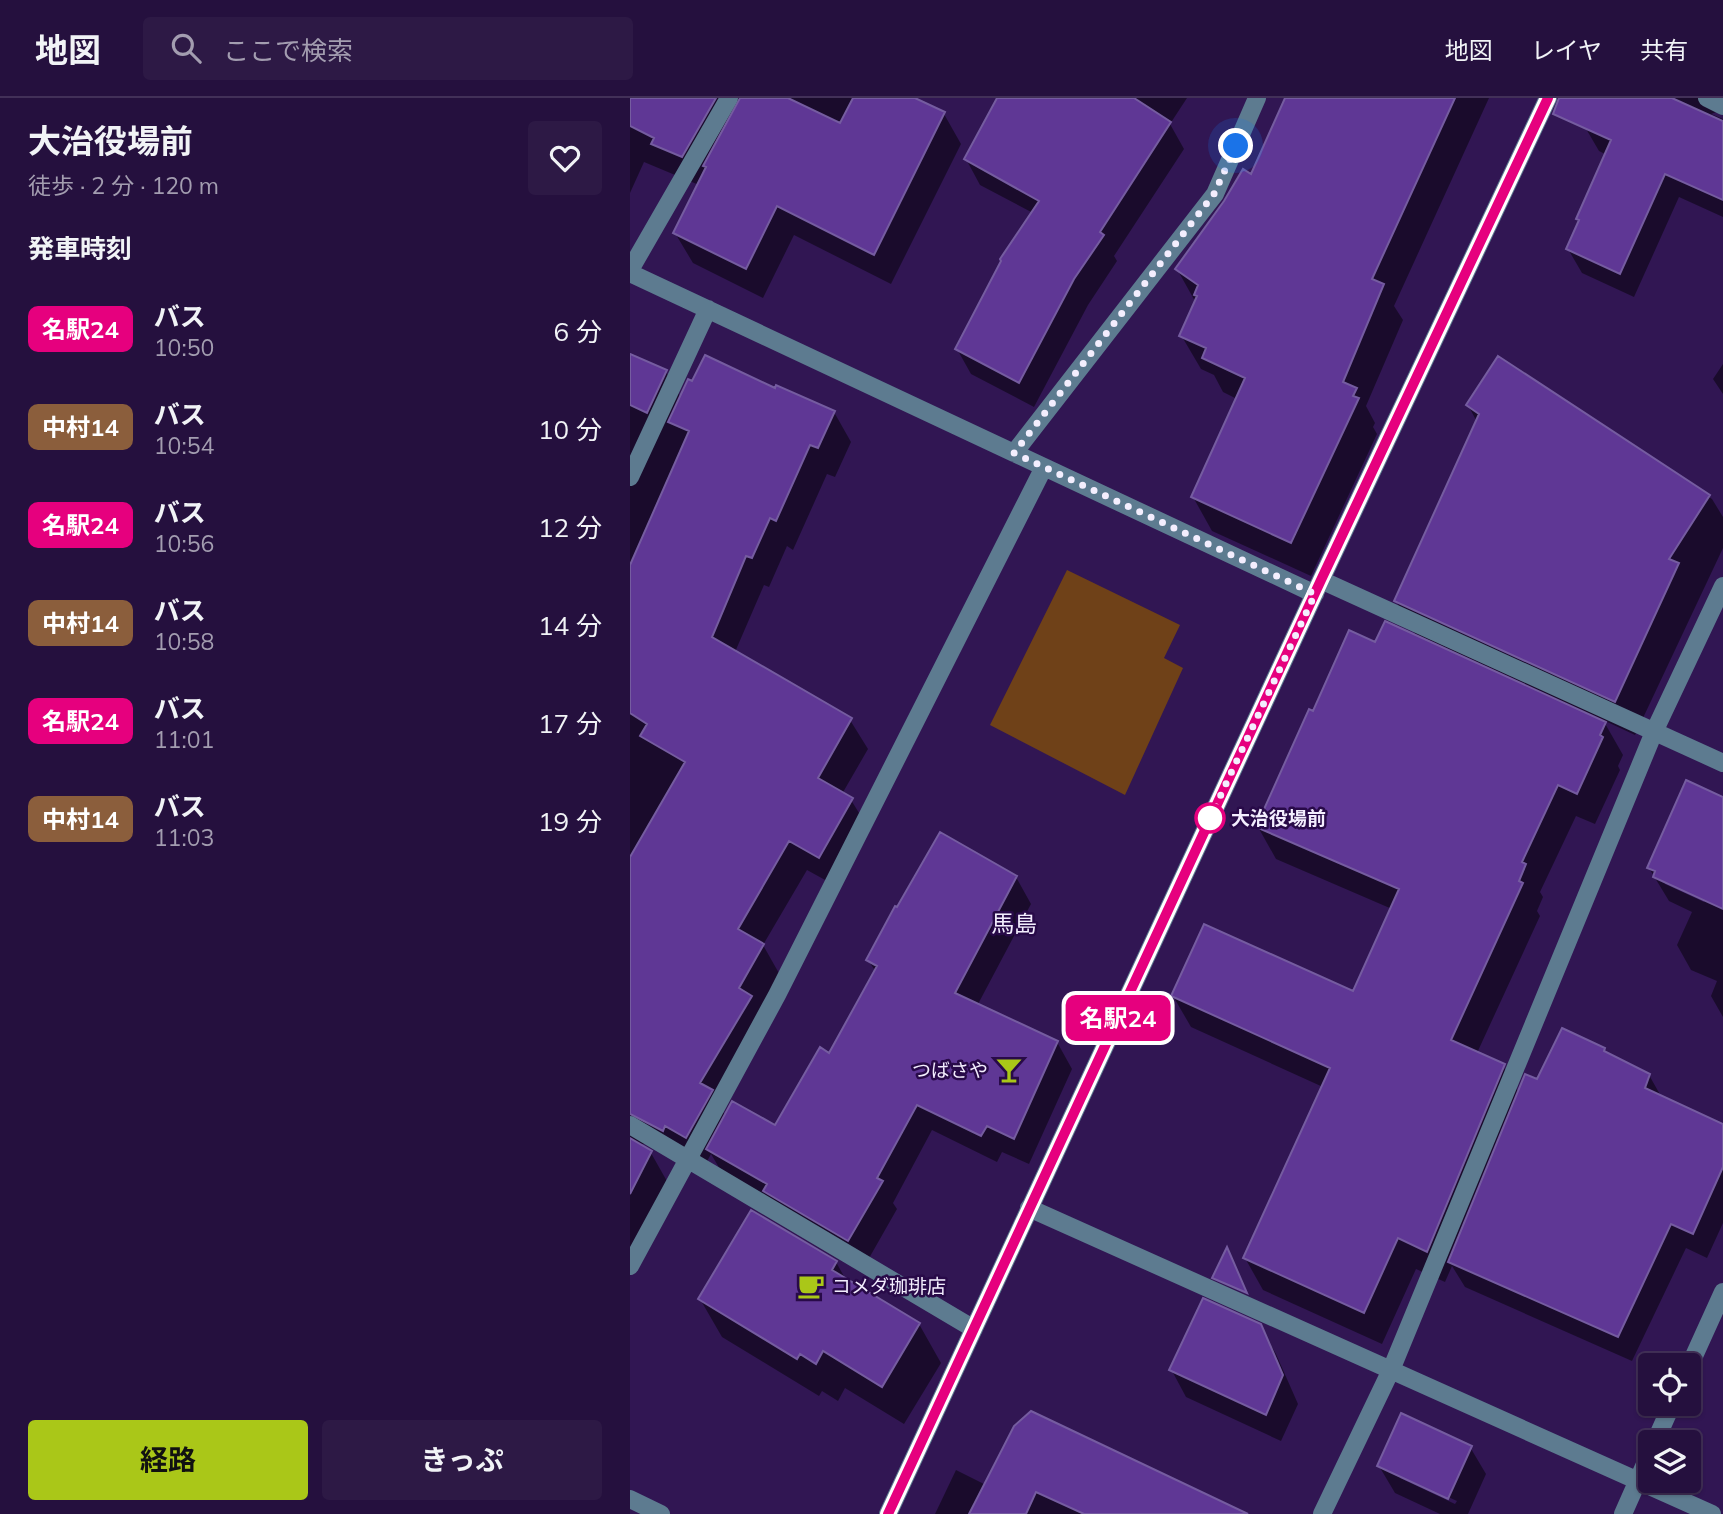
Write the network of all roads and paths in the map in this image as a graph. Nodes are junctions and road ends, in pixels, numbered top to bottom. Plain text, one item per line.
1 (729, 98) edge
2 (1256, 98) edge
3 (1548, 98) edge
4 (1707, 98) edge
5 (1723, 106) edge
6 (630, 271) edge
7 (708, 309) junction
8 (1014, 453) junction
9 (1044, 467) junction
10 (630, 477) edge
11 (1723, 586) edge
12 (1318, 587) junction
13 (1654, 732) junction
14 (1723, 763) edge
15 (630, 1125) edge
16 (688, 1160) junction
17 (1029, 1208) junction
18 (630, 1266) edge
19 (1723, 1292) edge
20 (974, 1329) junction
21 (1695, 1353) edge
22 (1391, 1370) junction
23 (1638, 1481) joint
24 (1665, 1493) edge
25 (630, 1499) edge
26 (661, 1514) edge
27 (888, 1514) edge
28 (1322, 1514) edge
29 (1623, 1514) edge
30 (1712, 1514) edge

1 - 6 street
2 - 8 street
3 - 12 street
4 - 5 street
6 - 7 street
7 - 8 street
7 - 10 street
8 - 9 street
9 - 12 street
9 - 16 street
11 - 13 street
12 - 13 street
12 - 17 street
13 - 14 street
13 - 22 street
15 - 16 street
16 - 18 street
16 - 20 street
17 - 20 street
17 - 22 street
19 - 21 street
20 - 27 street
22 - 23 street
22 - 28 street
23 - 29 street
24 - 30 street
25 - 26 street

